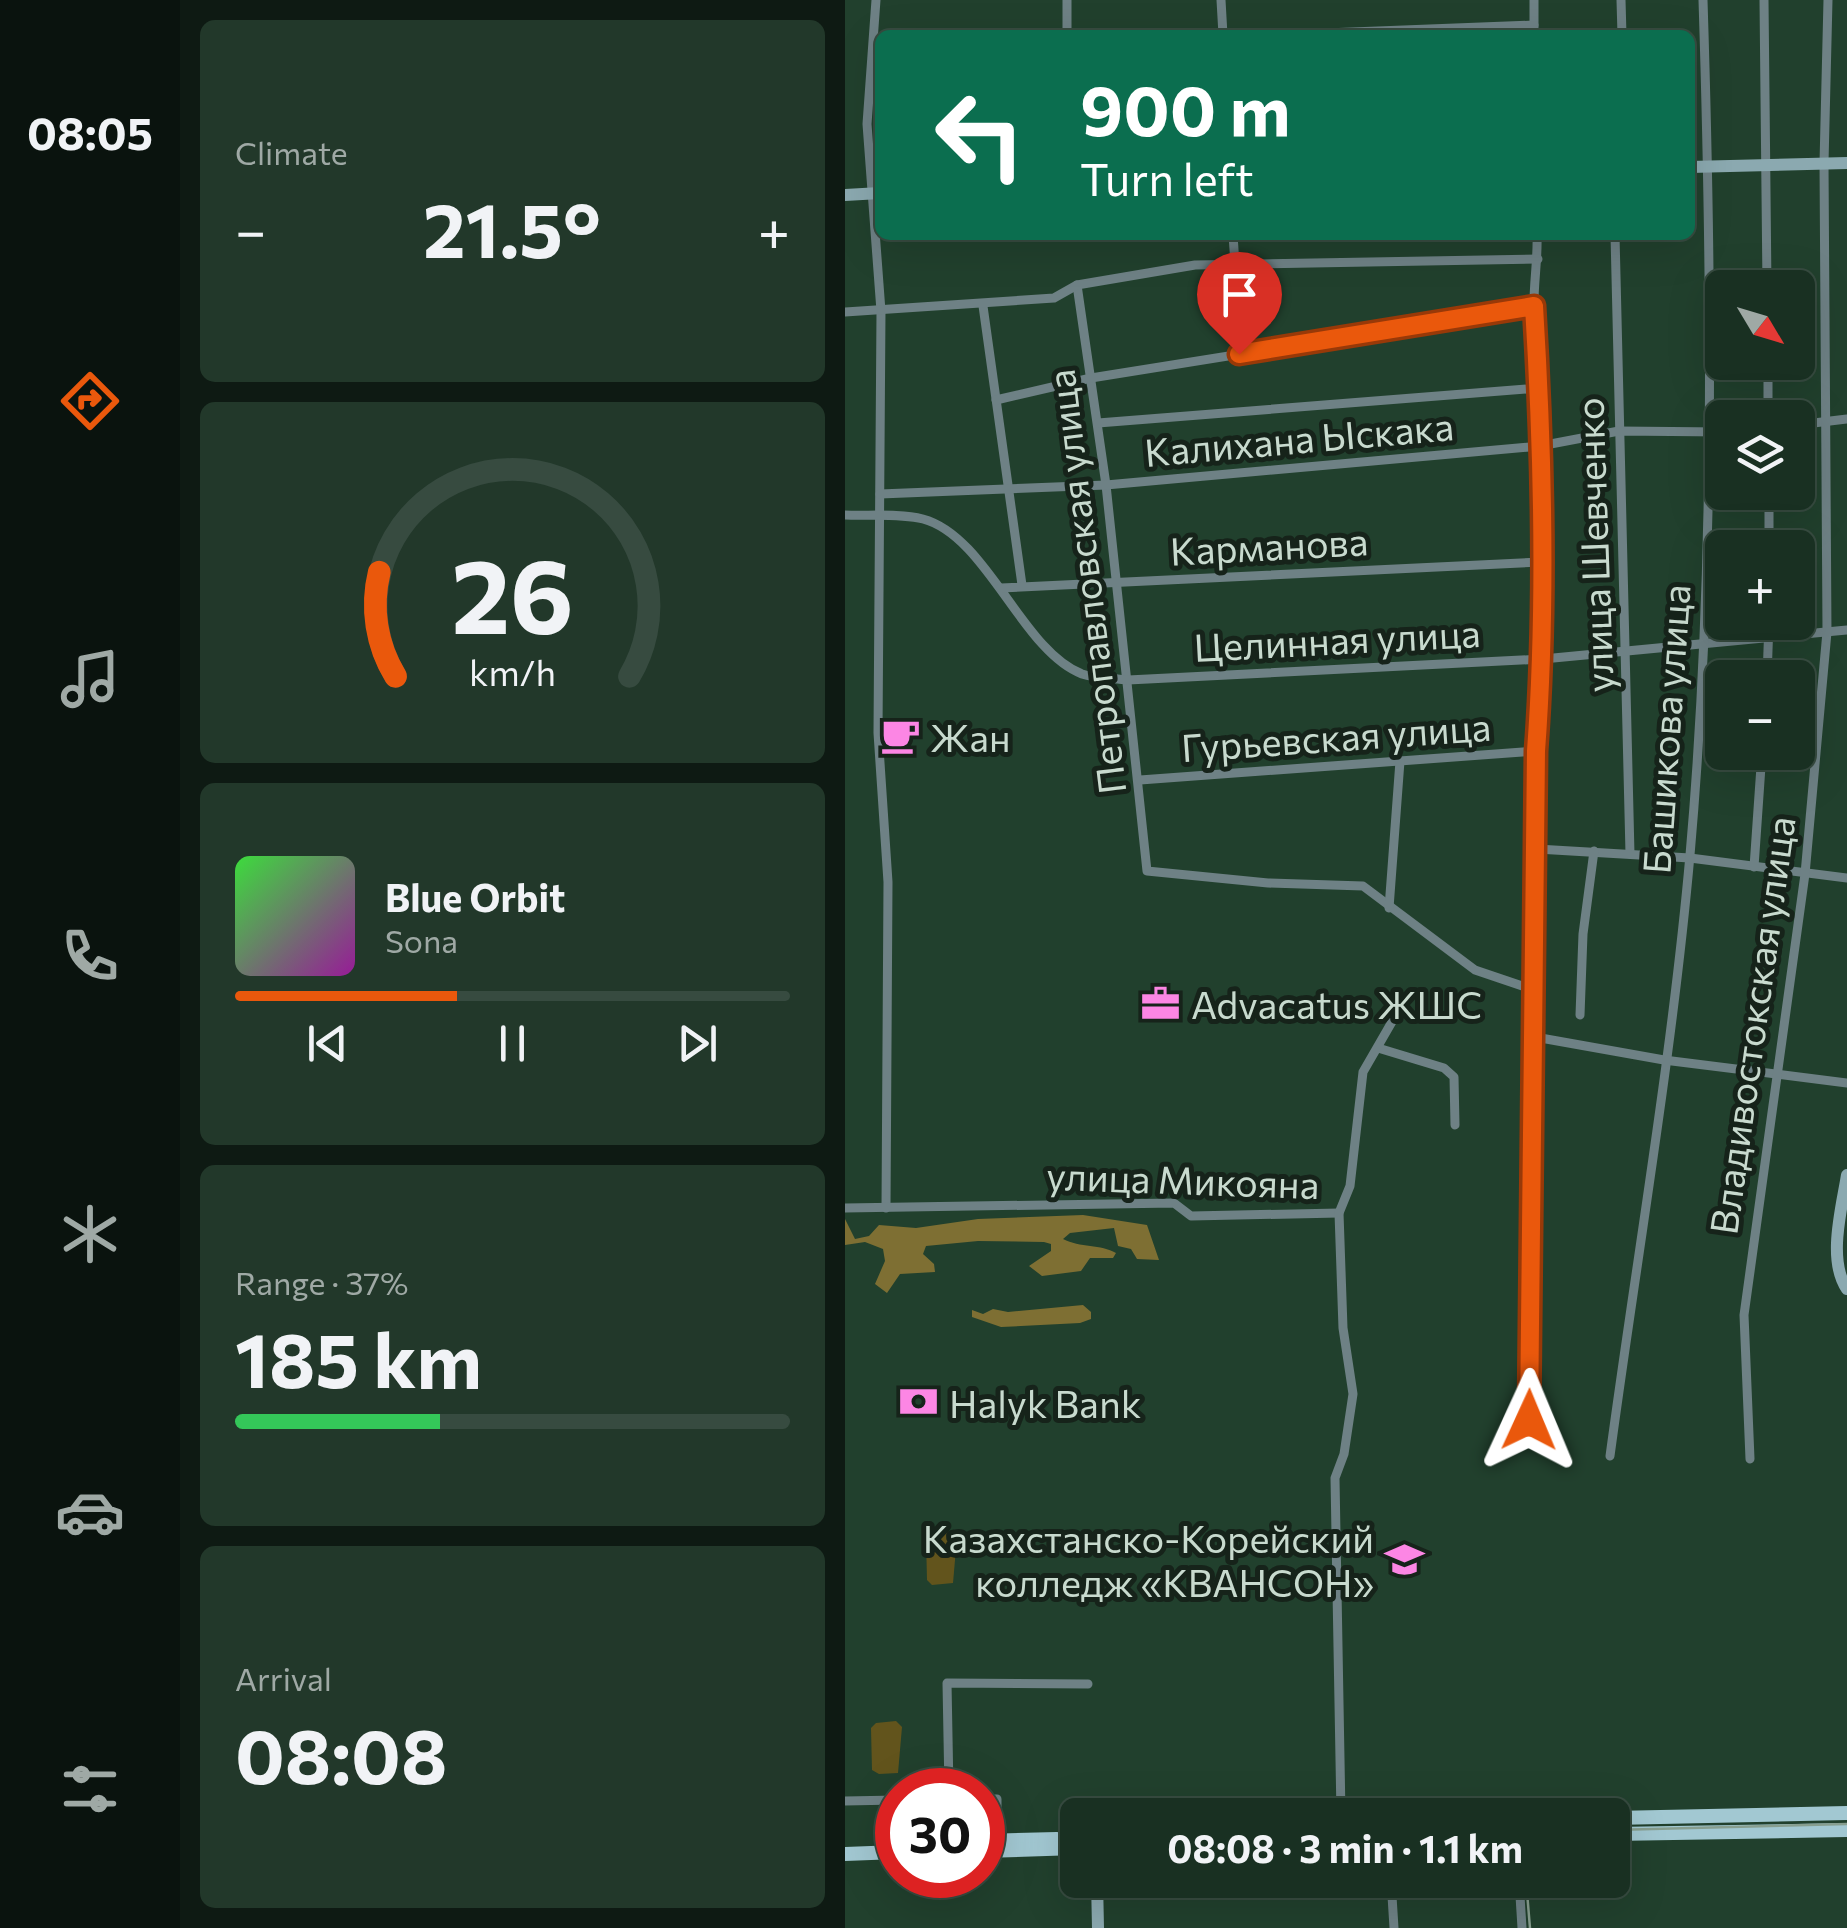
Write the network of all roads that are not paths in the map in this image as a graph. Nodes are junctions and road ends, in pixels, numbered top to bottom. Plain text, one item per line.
1 (876, 0) edge
2 (1067, 0) edge
3 (1221, 0) edge
4 (1534, 0) edge
5 (1621, 0) edge
6 (1703, 0) edge
7 (1765, 0) edge
8 (1828, 0) edge
9 (875, 30) edge
10 (1067, 30) edge
11 (1223, 30) edge
12 (1534, 30) edge
13 (1622, 30) edge
14 (875, 48) edge
15 (1847, 162) edge
16 (1824, 163) junction
17 (1707, 166) junction
18 (1695, 167) edge
19 (1766, 168) junction
20 (875, 193) edge
21 (845, 195) edge
22 (877, 240) edge
23 (1233, 240) edge
24 (1537, 240) edge
25 (1615, 240) edge
26 (1538, 259) junction
27 (1235, 264) junction
28 (1767, 270) edge
29 (1077, 286) junction
30 (983, 306) junction
31 (1534, 306) junction
32 (881, 311) junction
33 (845, 312) edge
34 (1091, 378) junction
35 (1539, 388) junction
36 (996, 400) junction
37 (1708, 400) edge
38 (1847, 419) edge
39 (1829, 422) junction
40 (1098, 423) junction
41 (1815, 423) edge
42 (1619, 431) junction
43 (1705, 433) edge
44 (1540, 446) junction
45 (1106, 485) junction
46 (1009, 491) junction
47 (879, 494) junction
48 (1707, 510) edge
49 (845, 515) edge
50 (879, 517) junction
51 (1540, 562) junction
52 (1117, 582) junction
53 (1021, 586) junction
54 (1001, 588) junction
55 (1847, 630) edge
56 (1827, 632) junction
57 (1815, 633) edge
58 (1736, 640) edge
59 (1704, 644) junction
60 (1629, 652) junction
61 (1543, 659) junction
62 (1128, 680) junction
63 (1536, 751) junction
64 (1400, 761) junction
65 (1761, 770) edge
66 (1140, 780) junction
67 (1537, 849) junction
68 (1594, 851) junction
69 (1630, 854) junction
70 (1689, 858) junction
71 (1754, 867) junction
72 (1805, 874) junction
73 (1847, 878) edge
74 (1389, 908) junction
75 (1537, 991) junction
76 (1580, 1014) dead end
77 (1393, 1020) dead end
78 (1535, 1037) junction
79 (1377, 1048) junction
80 (1664, 1060) junction
81 (1776, 1075) junction
82 (1847, 1083) edge
83 (1455, 1125) dead end
84 (1847, 1175) edge
85 (1846, 1192) edge
86 (845, 1208) edge
87 (886, 1208) junction
88 (1339, 1213) junction
89 (1847, 1289) edge
90 (1529, 1420) dead end
91 (1611, 1456) dead end
92 (1750, 1459) dead end
93 (1088, 1684) dead end
94 (949, 1768) edge
95 (1341, 1798) edge
96 (845, 1800) edge
97 (875, 1800) edge
98 (1847, 1813) edge
99 (1630, 1818) edge
100 (1847, 1830) edge
101 (1630, 1834) edge
102 (1060, 1839) edge
103 (1005, 1840) edge
104 (875, 1843) edge
105 (845, 1844) edge
106 (1060, 1849) edge
107 (1005, 1850) edge
108 (875, 1853) edge
109 (845, 1854) edge
110 (1097, 1898) edge
111 (1392, 1898) edge
112 (1520, 1898) edge
113 (1098, 1928) edge
114 (1394, 1928) edge
115 (1522, 1928) edge

1 - 9 street
2 - 10 street
3 - 11 street
4 - 12 street
5 - 13 street
6 - 17 street, Башикова улица
7 - 19 street
8 - 16 street, Владивостокская улица
14 - 20 street
15 - 16 main road
16 - 19 main road
16 - 39 street, Владивостокская улица
17 - 18 main road
17 - 19 main road
17 - 37 street, Башикова улица
19 - 28 street
20 - 21 main road
22 - 32 street
23 - 27 street
24 - 26 street
25 - 42 street, улица Шевченко
26 - 27 street
26 - 31 street
27 - 29 street
29 - 30 street
29 - 34 street, Петропавловская улица
30 - 32 street
30 - 36 street
31 - 34 street
31 - 35 street
32 - 33 street
32 - 47 street
34 - 36 street
34 - 40 street, Петропавловская улица
35 - 40 street
35 - 44 street
36 - 46 street
38 - 39 street
39 - 41 street
39 - 56 street, Владивостокская улица
40 - 45 street, Петропавловская улица
42 - 43 street, Калихана Ыскака
42 - 44 street, Калихана Ыскака
42 - 60 street, улица Шевченко
44 - 45 street, Калихана Ыскака
44 - 51 street
45 - 46 street, Калихана Ыскака
45 - 52 street, Петропавловская улица
46 - 47 street, Калихана Ыскака
46 - 53 street
47 - 50 street
48 - 59 street, Башикова улица
49 - 50 street, Целинная улица
50 - 54 street, Целинная улица
50 - 87 street
51 - 52 street, Карманова
51 - 61 street
52 - 53 street, Карманова
52 - 62 street, Петропавловская улица
53 - 54 street, Карманова
54 - 62 street, Целинная улица
55 - 56 street, Целинная улица
56 - 57 street, Целинная улица
56 - 72 street, Владивостокская улица
58 - 59 street, Целинная улица
59 - 60 street, Целинная улица
59 - 70 street, Башикова улица
60 - 61 street, Целинная улица
60 - 69 street, улица Шевченко
61 - 62 street, Целинная улица
61 - 63 street
62 - 66 street, Петропавловская улица
63 - 64 street, Гурьевская улица
63 - 67 street
64 - 66 street, Гурьевская улица
64 - 74 street
65 - 71 street
66 - 74 street, Петропавловская улица
67 - 68 street
67 - 75 street
68 - 69 street
68 - 76 street
69 - 70 street
70 - 71 street
70 - 80 street, Башикова улица
71 - 72 street
72 - 73 street
72 - 81 street, Владивостокская улица
74 - 75 street
75 - 78 street
77 - 79 street
78 - 80 street
78 - 90 street
79 - 83 street
79 - 88 street
80 - 81 street
80 - 91 street, Башикова улица
81 - 82 street
81 - 92 street, Владивостокская улица
84 - 85 main road
85 - 89 main road
86 - 87 street, улица Микояна
87 - 88 street, улица Микояна
88 - 95 street
93 - 94 street
96 - 97 street
98 - 99 main road
100 - 101 main road
102 - 103 main road
104 - 105 main road
106 - 107 main road
108 - 109 main road
110 - 113 main road
111 - 114 street
112 - 115 street

